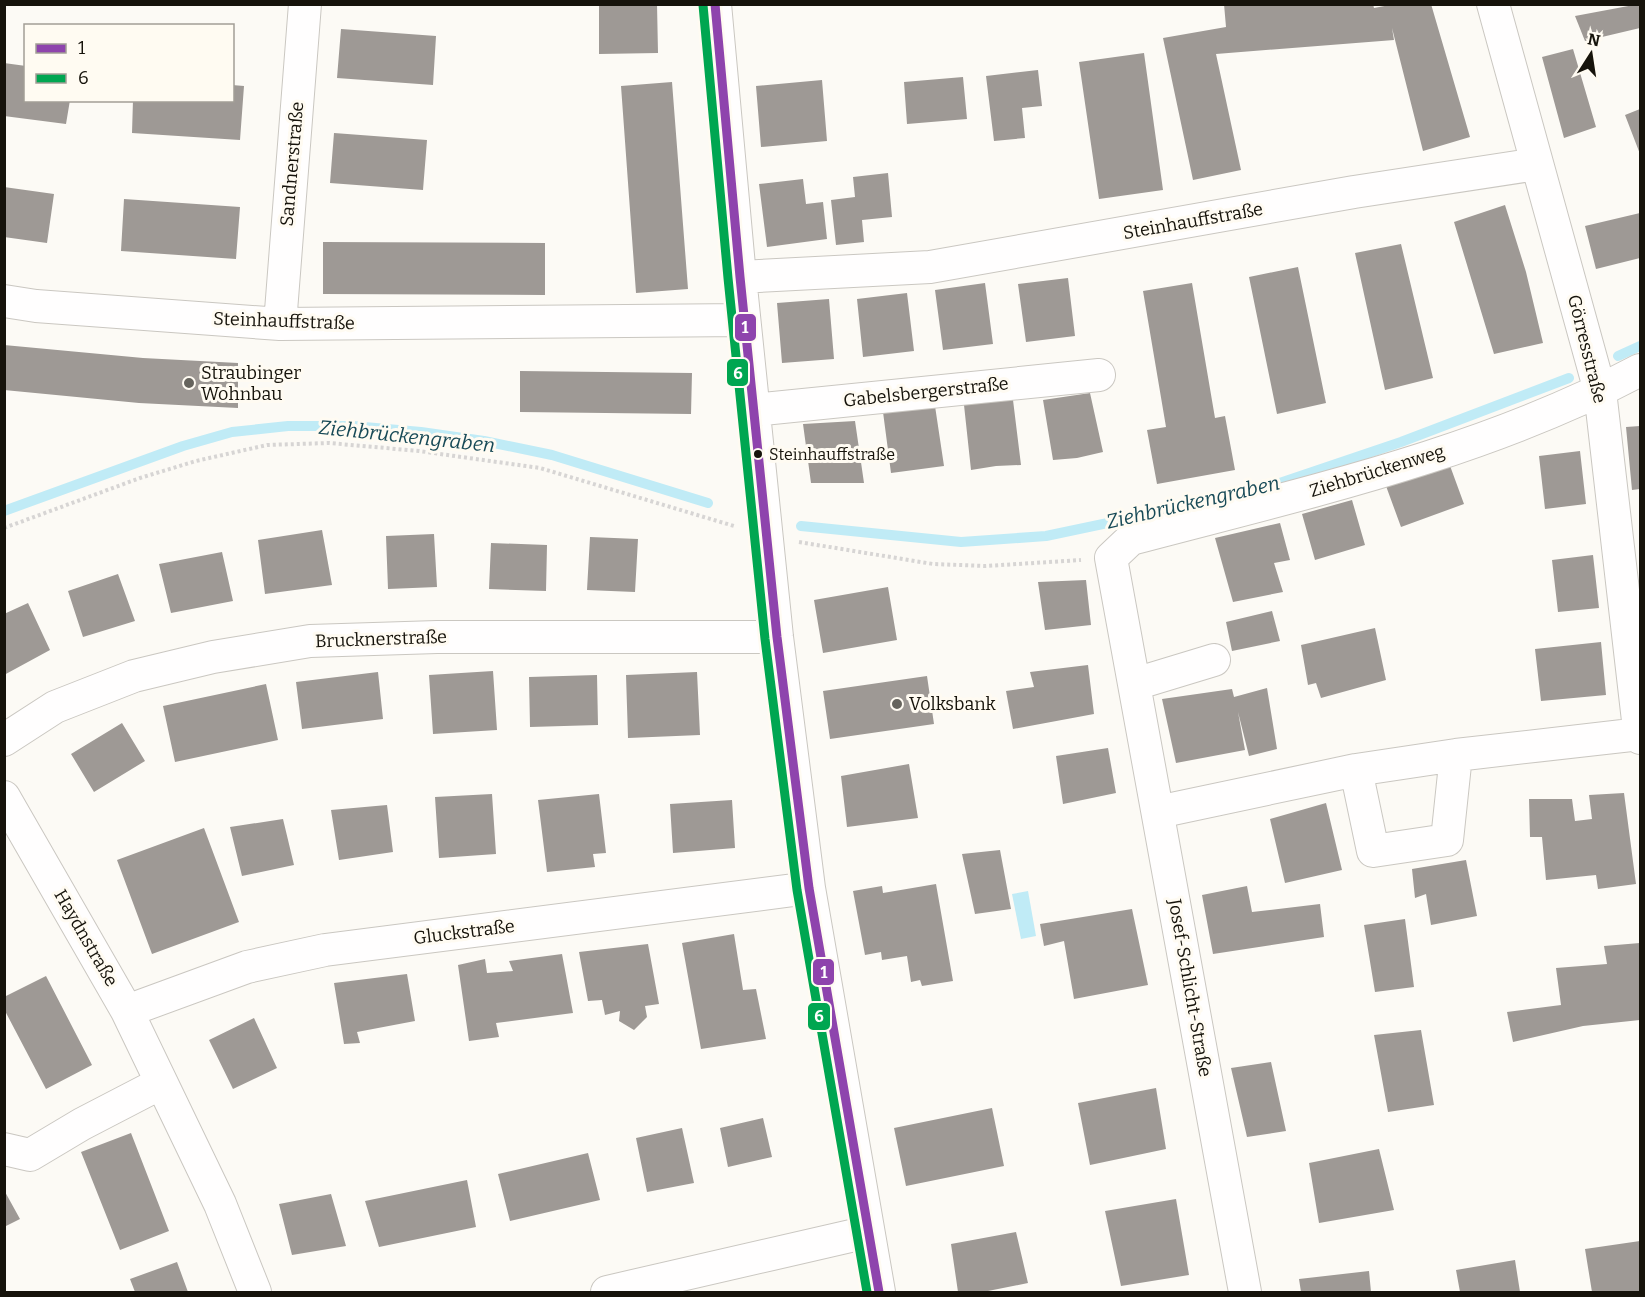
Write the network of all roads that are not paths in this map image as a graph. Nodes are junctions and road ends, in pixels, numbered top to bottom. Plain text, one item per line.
1 (305, 4) edge
2 (715, 4) edge
3 (1493, 4) edge
4 (1538, 164) junction
5 (740, 277) junction
6 (4, 301) edge
7 (744, 320) junction
8 (280, 324) junction
9 (1641, 370) edge
10 (1099, 375) dead end
11 (1600, 392) junction
12 (754, 410) junction
13 (1112, 558) joint
14 (777, 637) junction
15 (1214, 660) dead end
16 (1135, 684) junction
17 (1640, 736) edge
18 (4, 740) edge
19 (1456, 755) junction
20 (1356, 770) junction
21 (4, 797) edge
22 (1158, 812) junction
23 (809, 888) junction
24 (127, 1011) junction
25 (161, 1083) junction
26 (4, 1149) edge
27 (868, 1232) junction
28 (255, 1293) edge
29 (607, 1293) edge
30 (879, 1293) edge
31 (1245, 1293) edge

1 - 8 street, Sandnerstraße
2 - 5 street
3 - 4 street, Görresstraße
4 - 5 street, Steinhauffstraße
4 - 11 street, Görresstraße
5 - 7 street
6 - 8 street, Steinhauffstraße
7 - 8 street, Steinhauffstraße
7 - 12 street
9 - 11 street, Ziehbrückenweg
10 - 12 street, Gabelsbergerstraße
11 - 13 street, Ziehbrückenweg
11 - 17 street, Görresstraße
12 - 14 street
13 - 16 street, Josef-Schlicht-Straße
14 - 18 street, Brucknerstraße
14 - 23 street
15 - 16 street
16 - 22 street, Josef-Schlicht-Straße
17 - 19 street
19 - 20 street
19 - 20 street
20 - 22 street
21 - 24 street, Haydnstraße
22 - 31 street, Josef-Schlicht-Straße
23 - 24 street, Gluckstraße
23 - 27 street
24 - 25 street, Haydnstraße
25 - 26 street
25 - 28 street, Haydnstraße
27 - 29 street
27 - 30 street

